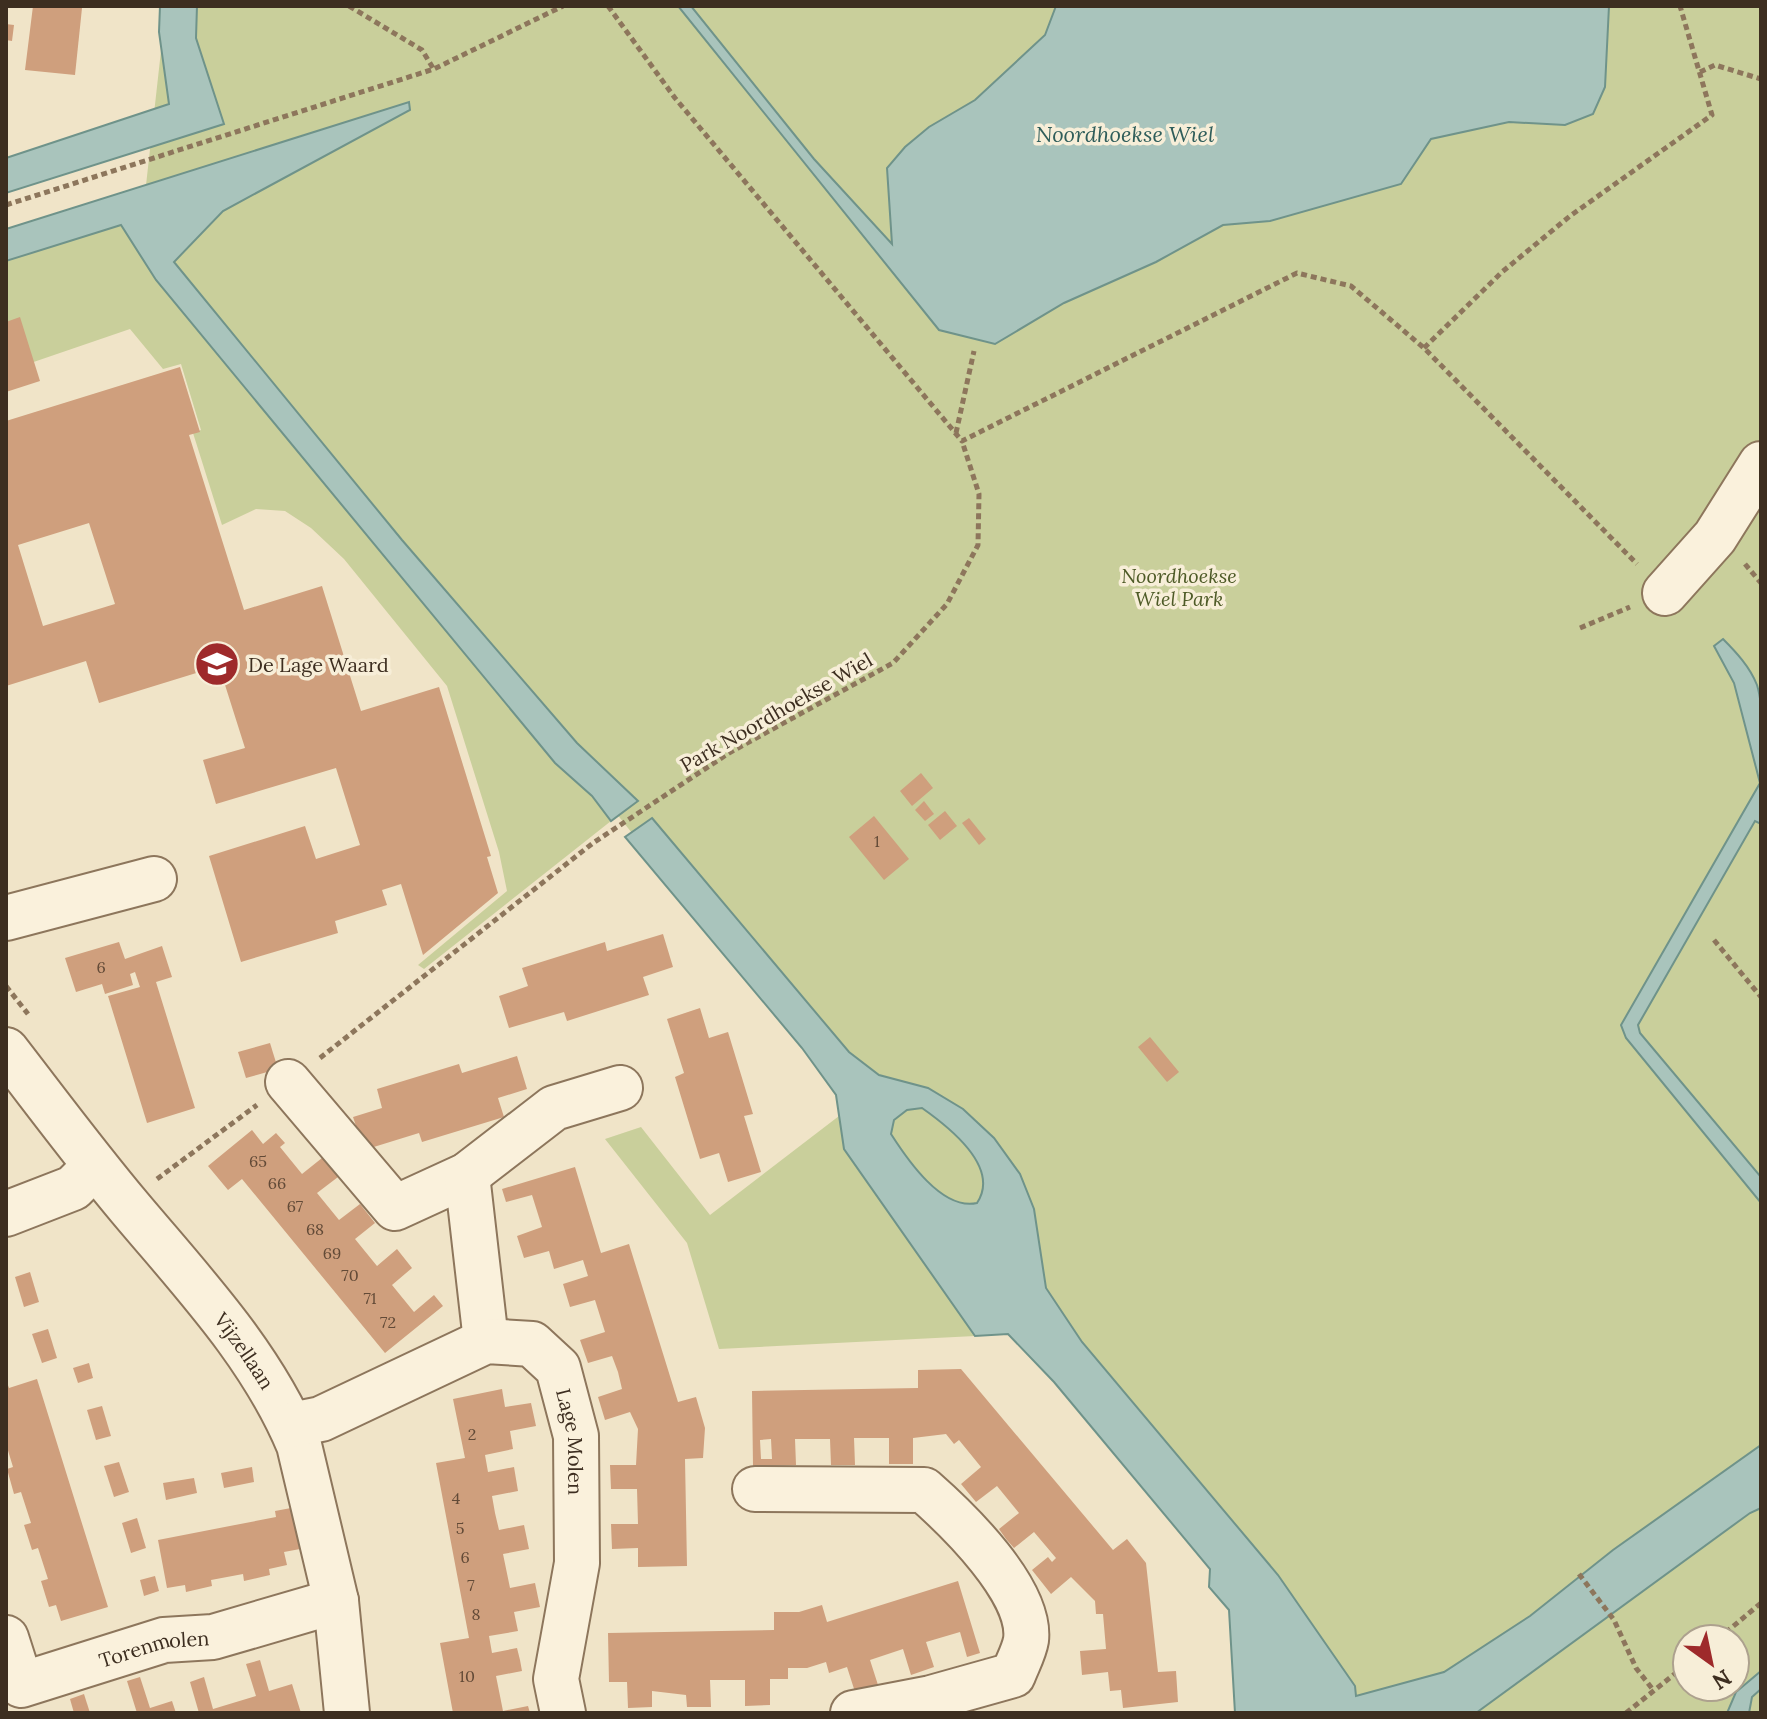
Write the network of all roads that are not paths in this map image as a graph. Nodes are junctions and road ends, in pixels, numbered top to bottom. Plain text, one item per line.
1 (1761, 464) edge
2 (1665, 593) road end
3 (154, 879) dead end
4 (6, 918) edge
5 (6, 1050) edge
6 (288, 1082) road end
7 (620, 1088) dead end
8 (95, 1166) junction
9 (467, 1175) junction
10 (6, 1214) edge
11 (486, 1341) junction
12 (291, 1425) junction
13 (755, 1489) dead end
14 (336, 1601) junction
15 (6, 1638) edge
16 (347, 1713) edge
17 (563, 1713) edge
18 (853, 1713) edge

1 - 2 street
3 - 4 street
5 - 8 street, Vijzellaan
6 - 9 street
7 - 9 street
8 - 10 street
8 - 12 street, Vijzellaan
9 - 11 street
11 - 12 street, Lage Molen
11 - 17 street, Lage Molen
12 - 14 street, Vijzellaan
13 - 18 street
14 - 15 street, Torenmolen
14 - 16 street, Vijzellaan

